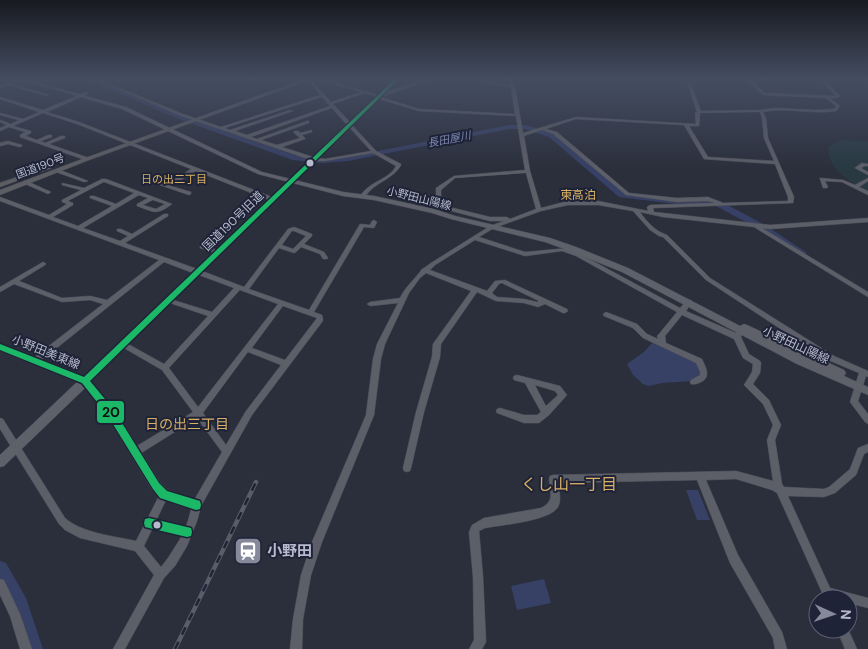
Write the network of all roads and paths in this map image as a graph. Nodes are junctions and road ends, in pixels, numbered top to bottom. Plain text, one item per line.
1 (38, 109) edge
2 (48, 109) edge
3 (127, 109) edge
4 (168, 109) edge
5 (223, 109) edge
6 (277, 109) edge
7 (321, 109) edge
8 (336, 109) edge
9 (365, 109) edge
10 (417, 109) edge
11 (516, 109) edge
12 (728, 109) edge
13 (764, 109) edge
14 (781, 109) edge
15 (836, 109) edge
16 (44, 111) junction
17 (291, 111) dead end
18 (699, 112) joint
19 (0, 114) edge
20 (279, 115) junction
21 (517, 115) junction
22 (195, 119) junction
23 (22, 120) junction
24 (0, 121) edge
25 (290, 121) junction
26 (308, 122) dead end
27 (350, 124) junction
28 (10, 125) junction
29 (686, 125) junction
30 (221, 128) junction
31 (170, 129) junction
32 (0, 130) edge
33 (539, 130) junction
34 (310, 131) dead end
35 (230, 132) junction
36 (522, 135) junction
37 (50, 136) dead end
38 (63, 137) dead end
39 (246, 137) junction
40 (286, 137) dead end
41 (257, 140) junction
42 (37, 141) junction
43 (292, 142) junction
44 (130, 143) junction
45 (46, 144) junction
46 (0, 145) edge
47 (20, 146) dead end
48 (276, 148) junction
49 (376, 153) junction
50 (87, 159) junction
51 (311, 161) junction
52 (777, 163) junction
53 (868, 165) edge
54 (195, 169) junction
55 (58, 171) junction
56 (528, 171) junction
57 (32, 174) junction
58 (868, 174) edge
59 (38, 179) junction
60 (868, 179) edge
61 (150, 180) dead end
62 (86, 181) dead end
63 (290, 182) junction
64 (27, 183) junction
65 (64, 184) dead end
66 (0, 185) edge
67 (167, 186) junction
68 (825, 187) dead end
69 (855, 187) junction
70 (85, 190) junction
71 (48, 192) dead end
72 (0, 193) edge
73 (138, 193) junction
74 (189, 193) dead end
75 (868, 193) edge
76 (363, 196) junction
77 (92, 197) dead end
78 (152, 198) dead end
79 (272, 198) junction
80 (0, 199) edge
81 (720, 205) junction
82 (116, 206) junction
83 (634, 209) junction
84 (539, 210) junction
85 (650, 212) junction
86 (166, 215) dead end
87 (49, 217) junction
88 (509, 220) junction
89 (868, 220) edge
90 (374, 222) dead end
91 (754, 225) junction
92 (492, 227) junction
93 (79, 228) junction
94 (119, 230) dead end
95 (133, 236) junction
96 (475, 238) junction
97 (120, 244) junction
98 (301, 245) junction
99 (279, 246) junction
100 (202, 247) dead end
101 (573, 249) junction
102 (564, 250) junction
103 (217, 252) junction
104 (324, 258) dead end
105 (163, 260) junction
106 (43, 264) dead end
107 (424, 270) junction
108 (197, 272) junction
109 (14, 282) junction
110 (238, 288) junction
111 (476, 289) dead end
112 (0, 290) edge
113 (245, 290) junction
114 (488, 294) junction
115 (868, 295) edge
116 (167, 300) junction
117 (401, 300) junction
118 (545, 301) junction
119 (108, 303) junction
120 (282, 303) junction
121 (688, 303) junction
122 (370, 304) dead end
123 (565, 311) dead end
124 (680, 311) junction
125 (310, 314) junction
126 (606, 314) dead end
127 (212, 315) junction
128 (739, 334) junction
129 (662, 340) junction
130 (123, 344) junction
131 (0, 347) edge
132 (247, 349) junction
133 (35, 361) junction
134 (287, 364) junction
135 (164, 368) junction
136 (866, 373) edge
137 (517, 378) dead end
138 (85, 381) junction
139 (528, 381) junction
140 (694, 382) dead end
141 (862, 384) edge
142 (868, 391) edge
143 (500, 411) dead end
144 (198, 412) junction
145 (546, 413) junction
146 (868, 420) edge
147 (0, 422) edge
148 (16, 447) junction
149 (868, 448) edge
150 (226, 451) junction
151 (136, 452) junction
152 (0, 454) edge
153 (0, 462) edge
154 (407, 468) dead end
155 (700, 476) junction
156 (783, 491) junction
157 (164, 495) junction
158 (196, 505) junction
159 (138, 547) junction
160 (160, 574) junction
161 (0, 584) edge
162 (826, 589) edge
163 (26, 649) edge
164 (119, 649) edge
165 (296, 649) edge
166 (475, 649) edge
167 (781, 649) edge

1 - 16 street
2 - 16 street
3 - 31 main road, 小野田山陽線
4 - 22 street
5 - 22 highway, 国道190号
6 - 30 street
7 - 25 street
8 - 27 street
9 - 27 street, 国道190号旧道
10 - 21 street
11 - 21 street
12 - 18 street
13 - 52 street
14 - 15 street
16 - 23 street
16 - 44 street
17 - 20 street
18 - 29 street
19 - 23 street
20 - 25 street
20 - 35 street
21 - 36 street
22 - 30 street
22 - 31 highway, 国道190号
23 - 28 street
24 - 28 street
25 - 39 street
26 - 41 street
27 - 49 street
27 - 51 street, 国道190号旧道
28 - 32 street
28 - 42 street
29 - 33 street
29 - 52 street
30 - 35 street
31 - 44 highway, 国道190号
31 - 63 main road, 小野田山陽線
33 - 36 street
33 - 81 street
34 - 43 street
35 - 39 street
36 - 56 street
37 - 42 street
38 - 45 street
39 - 41 street
40 - 43 street
41 - 48 street
42 - 45 street
43 - 48 street
44 - 50 highway, 国道190号
44 - 54 street
45 - 50 street
46 - 47 street
48 - 51 street
49 - 51 street
49 - 76 street
50 - 55 highway, 国道190号
50 - 57 highway, 国道190号
51 - 63 street, 国道190号旧道
52 - 81 street
53 - 58 street
54 - 67 street
54 - 79 street
55 - 59 highway, 国道190号
55 - 62 street
56 - 84 street
56 - 88 street
57 - 59 highway
57 - 66 highway, 国道190号
59 - 64 highway, 国道190号
60 - 69 street
61 - 67 street
63 - 76 main road, 小野田山陽線
63 - 79 street, 国道190号旧道
64 - 71 street
64 - 72 highway, 国道190号
65 - 70 street
67 - 74 street
68 - 69 street
69 - 75 street
70 - 73 street
70 - 87 street
73 - 78 street
73 - 82 street
76 - 92 main road, 小野田山陽線
77 - 82 street
79 - 103 street, 国道190号旧道
80 - 87 street
81 - 85 street
82 - 93 street
83 - 84 street
83 - 85 street
83 - 136 street
84 - 88 street
85 - 91 street
86 - 95 street
87 - 93 street
88 - 92 street
89 - 91 street
90 - 125 street
91 - 115 street
92 - 96 street
92 - 101 main road, 小野田山陽線
93 - 97 street
94 - 95 street
95 - 97 street
96 - 102 street
96 - 107 street
97 - 105 street
98 - 99 street
98 - 99 street
98 - 104 street
99 - 113 street
100 - 103 street
101 - 102 street
101 - 121 main road, 小野田山陽線
102 - 124 street
103 - 108 street, 国道190号旧道
105 - 108 street
105 - 119 street
106 - 109 street
107 - 117 street
107 - 154 street
108 - 110 street
108 - 116 street, 国道190号旧道
109 - 112 street
109 - 119 street
110 - 113 street
110 - 127 street
111 - 114 street
113 - 120 street
114 - 118 street
114 - 118 street
116 - 127 street
116 - 130 street, 国道190号旧道
117 - 122 street
117 - 165 street
118 - 123 street
119 - 133 street
120 - 125 street
120 - 132 street
121 - 124 street
121 - 128 main road, 小野田山陽線
121 - 141 main road, 小野田山陽線
124 - 128 street
124 - 129 street
125 - 134 street
126 - 129 street
127 - 135 street
128 - 141 main road, 小野田山陽線
128 - 156 street
129 - 140 street
130 - 135 street
130 - 138 street, 国道190号旧道
131 - 133 main road, 小野田美東線
132 - 134 street
132 - 144 street
133 - 138 main road, 小野田美東線
134 - 150 street
135 - 144 street
136 - 141 street
137 - 139 street
138 - 148 main road, 小野田美東線
138 - 151 main road
139 - 145 street
139 - 145 street
141 - 142 main road, 小野田山陽線
141 - 146 street
143 - 145 street
144 - 150 street
144 - 151 street
147 - 148 street
148 - 152 street
148 - 153 main road, 小野田美東線
148 - 159 street
149 - 156 street
150 - 158 street
151 - 157 main road
155 - 156 street
155 - 166 street
155 - 167 street
156 - 162 street
157 - 158 main road
157 - 159 street
158 - 160 street
159 - 160 street
160 - 164 street
161 - 163 street

